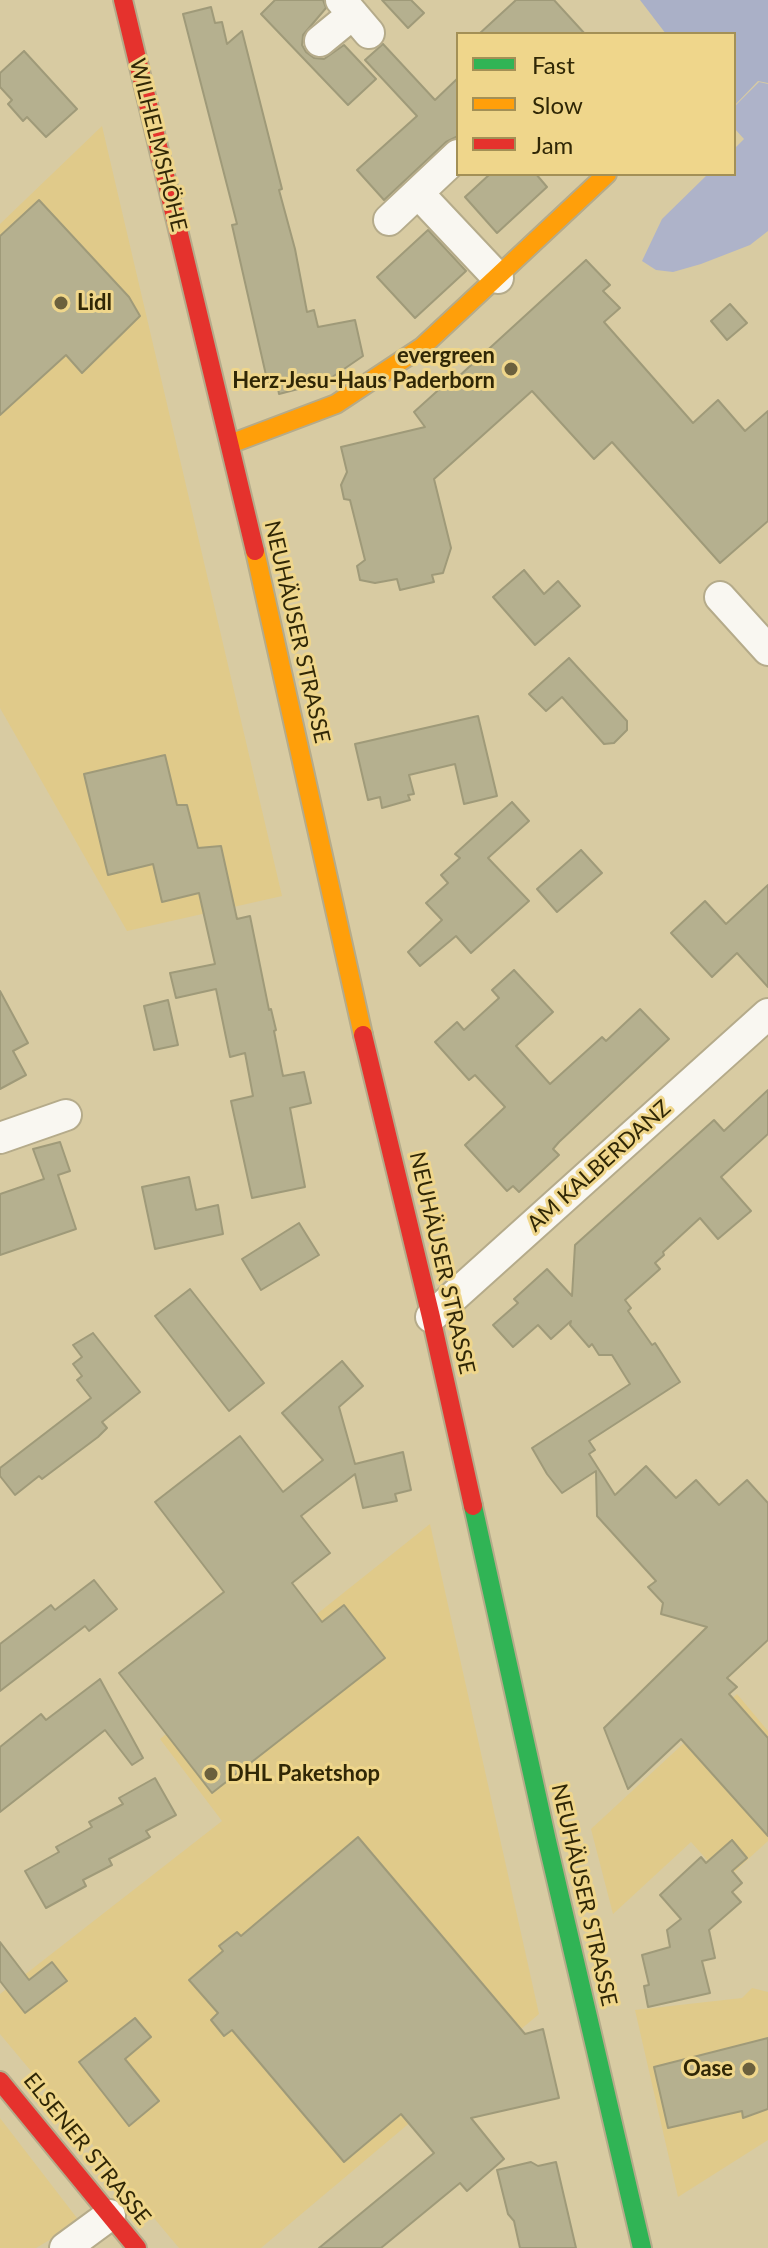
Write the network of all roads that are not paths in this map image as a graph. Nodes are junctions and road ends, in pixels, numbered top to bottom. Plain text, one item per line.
1 (123, 0) edge
2 (354, 16) edge
3 (320, 41) dead end
4 (456, 157) edge
5 (605, 176) edge
6 (418, 193) junction
7 (389, 220) dead end
8 (498, 278) junction
9 (193, 290) joint
10 (230, 444) junction
11 (720, 597) dead end
12 (768, 650) edge
13 (768, 1014) edge
14 (66, 1115) dead end
15 (0, 1138) edge
16 (431, 1317) junction
17 (0, 2081) edge
18 (110, 2215) junction
19 (65, 2248) edge
20 (137, 2248) edge
21 (642, 2248) edge

1 - 9 main road, WILHELMSHÖHE
2 - 3 street
4 - 6 street
5 - 8 main road
6 - 7 street
6 - 8 street
8 - 10 main road
9 - 10 main road, NEUHÄUSER STRASSE
10 - 16 main road, NEUHÄUSER STRASSE
11 - 12 street
13 - 16 street, AM KALBERDANZ
14 - 15 street
16 - 21 main road, NEUHÄUSER STRASSE
17 - 18 main road, ELSENER STRASSE
18 - 19 street
18 - 20 main road, ELSENER STRASSE

